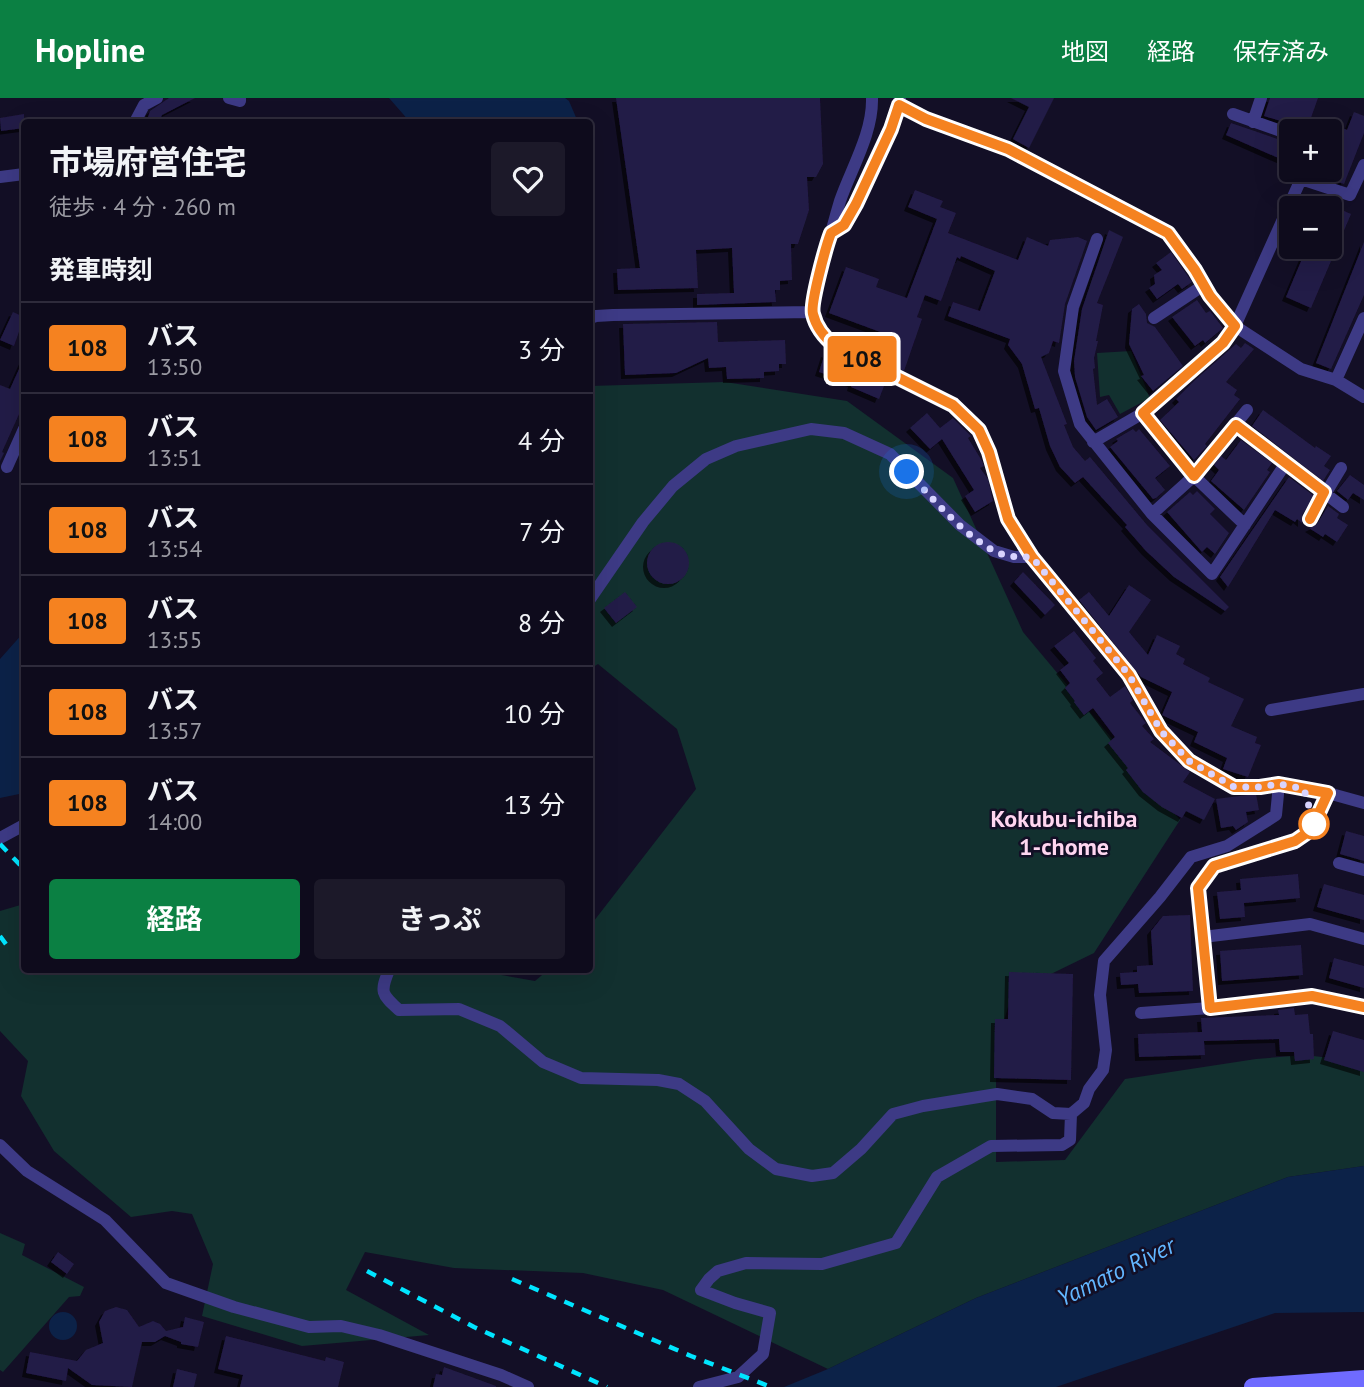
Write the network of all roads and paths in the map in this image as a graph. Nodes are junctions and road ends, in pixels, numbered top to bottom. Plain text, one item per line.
1 (157, 98) edge
2 (229, 98) edge
3 (240, 98) edge
4 (872, 98) edge
5 (1261, 98) edge
6 (905, 103) edge
7 (1233, 114) dead end
8 (137, 119) edge
9 (1253, 121) junction
10 (1279, 130) edge
11 (1364, 166) edge
12 (21, 174) edge
13 (0, 177) edge
14 (1300, 182) edge
15 (1319, 182) edge
16 (831, 233) junction
17 (1097, 239) dead end
18 (1204, 285) junction
19 (811, 312) junction
20 (593, 317) edge
21 (1154, 318) dead end
22 (1364, 318) edge
23 (1235, 326) junction
24 (1336, 380) junction
25 (1364, 397) edge
26 (1247, 410) dead end
27 (1143, 413) junction
28 (1236, 425) junction
29 (1093, 442) junction
30 (19, 456) edge
31 (1286, 463) junction
32 (7, 467) dead end
33 (1340, 468) dead end
34 (1194, 476) junction
35 (1324, 492) junction
36 (1343, 507) dead end
37 (1152, 514) junction
38 (1310, 519) dead end
39 (1245, 524) junction
40 (1032, 557) junction
41 (593, 595) edge
42 (1364, 694) edge
43 (1270, 710) dead end
44 (1279, 784) junction
45 (1328, 793) junction
46 (1364, 803) edge
47 (21, 827) edge
48 (0, 838) edge
49 (1339, 863) dead end
50 (1364, 870) edge
51 (1203, 937) junction
52 (1364, 939) edge
53 (388, 973) edge
54 (1364, 1007) edge
55 (1210, 1008) junction
56 (1141, 1013) dead end
57 (1071, 1114) junction
58 (0, 1145) edge
59 (1364, 1380) edge
60 (528, 1387) edge
61 (699, 1387) edge
62 (1253, 1387) edge

1 - 8 street
2 - 3 street
4 - 16 street
5 - 9 street
6 - 16 street
6 - 18 street
7 - 9 street
9 - 10 street
11 - 15 street
12 - 13 street
14 - 23 street
16 - 19 street
17 - 29 street
18 - 21 street
18 - 23 street
19 - 20 street
19 - 40 street
22 - 24 street
23 - 24 street
23 - 27 street
24 - 25 street
26 - 28 street
27 - 29 street
27 - 34 street
28 - 31 street
28 - 34 street
29 - 37 street
30 - 32 street
31 - 35 street
31 - 39 street
33 - 35 street
34 - 37 street
34 - 39 street
35 - 36 street
35 - 38 street
37 - 39 street
40 - 41 street
40 - 44 street
42 - 43 street
44 - 45 street
44 - 57 street
45 - 46 street
45 - 51 street
47 - 48 street
49 - 50 street
51 - 52 street
51 - 55 street
53 - 57 street
54 - 55 street
55 - 56 street
57 - 61 street
58 - 60 street
59 - 62 main road

